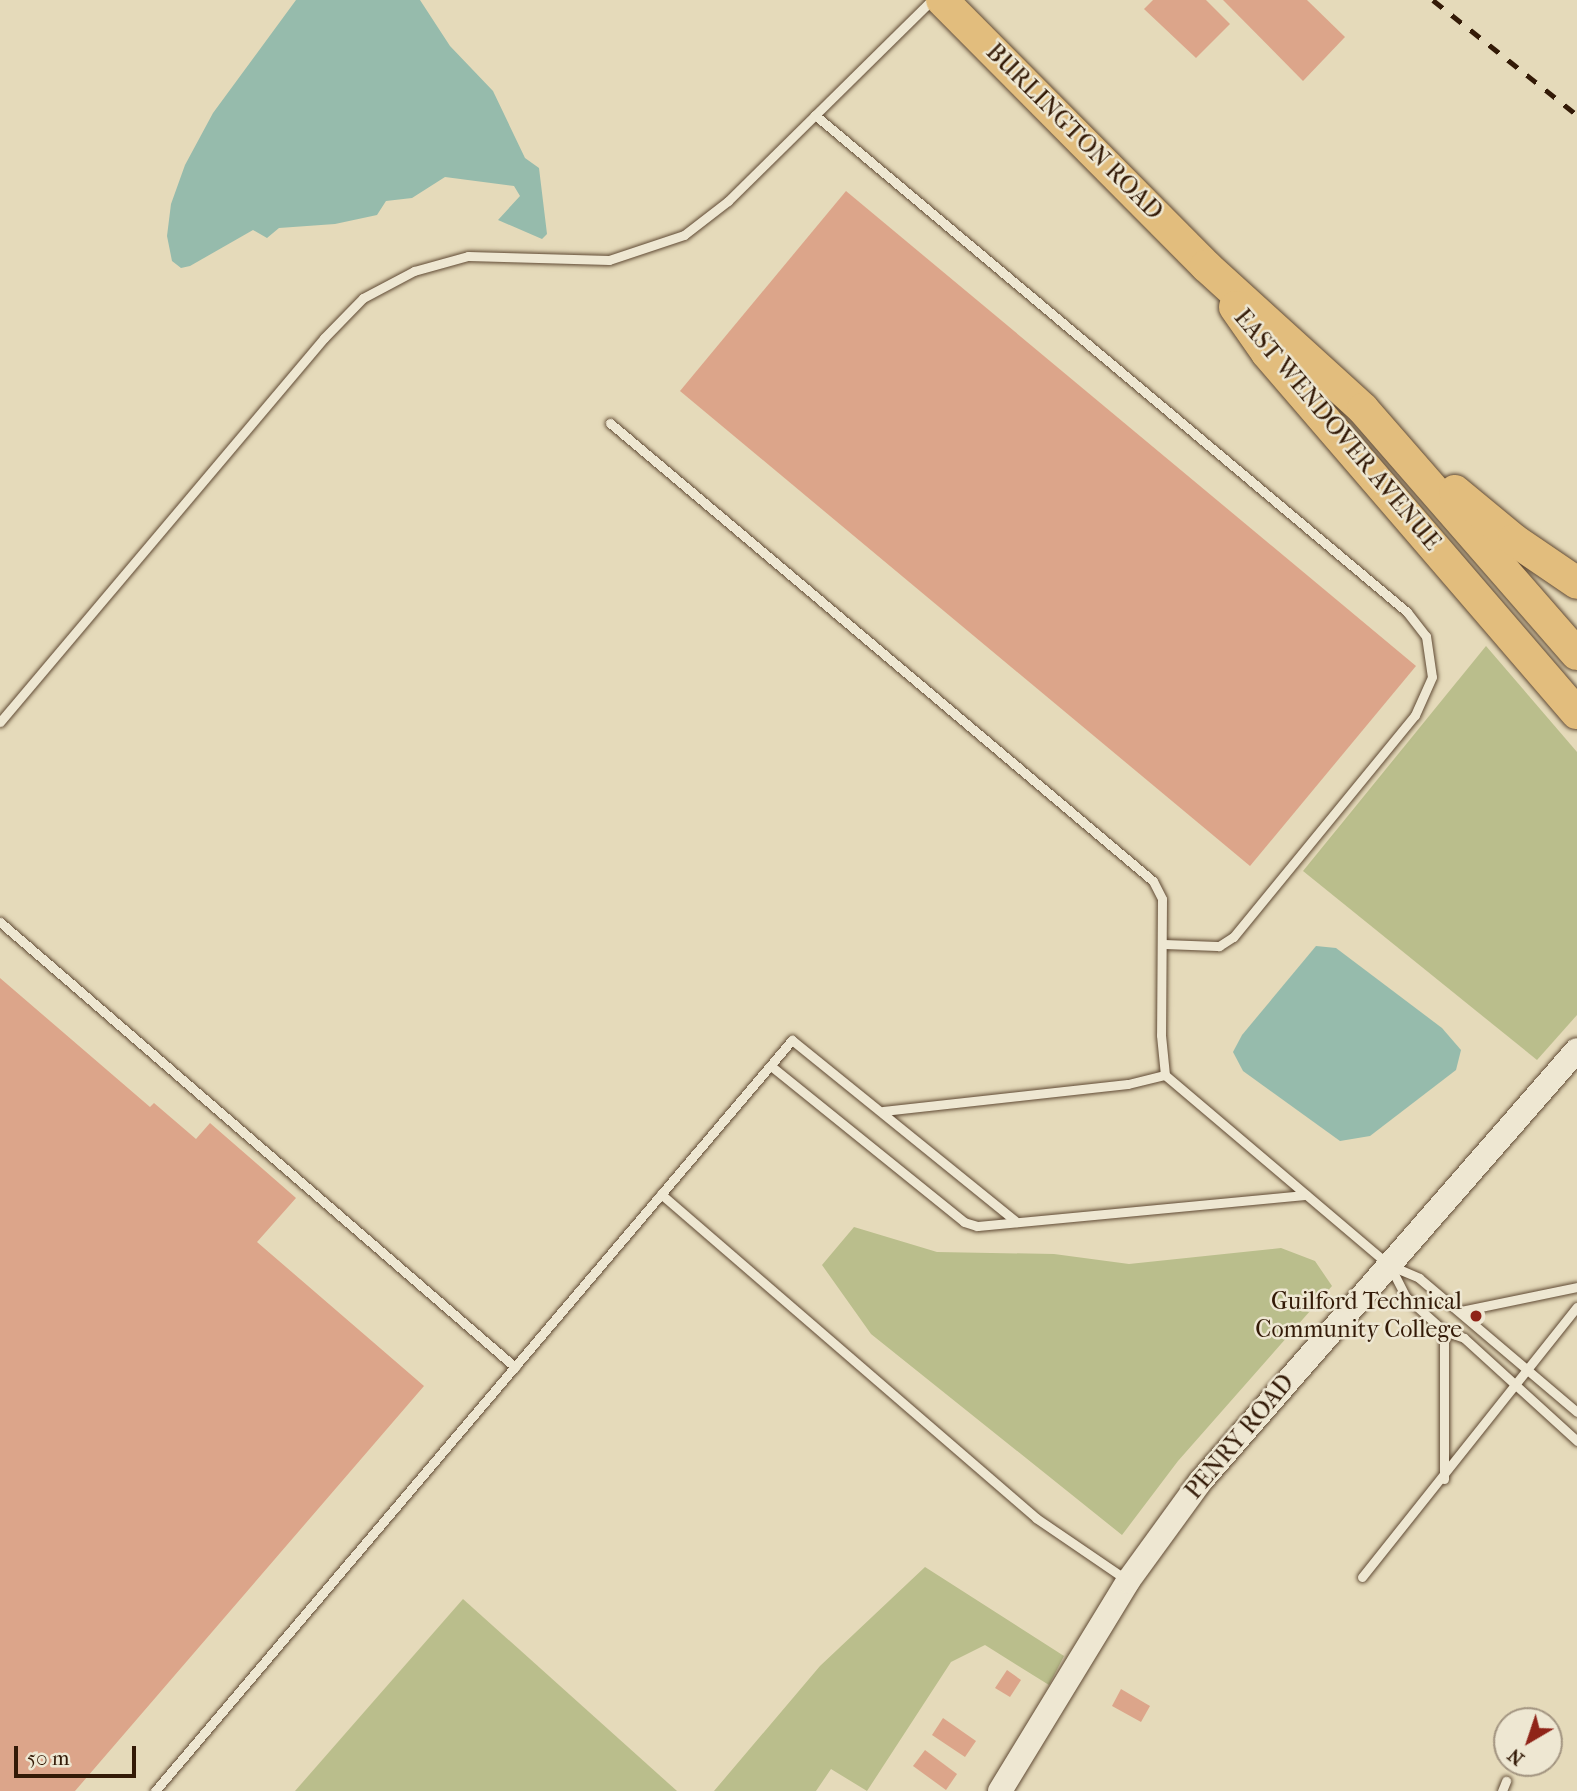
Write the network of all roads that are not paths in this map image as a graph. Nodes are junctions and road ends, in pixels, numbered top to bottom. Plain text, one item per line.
1 (932, 0) edge
2 (942, 0) edge
3 (815, 115) junction
4 (1206, 266) junction
5 (1363, 409) junction
6 (610, 423) dead end
7 (1577, 583) edge
8 (1577, 654) edge
9 (1577, 713) edge
10 (0, 722) edge
11 (0, 922) edge
12 (1163, 944) junction
13 (1577, 1050) edge
14 (771, 1066) junction
15 (1165, 1075) junction
16 (883, 1111) junction
17 (661, 1195) junction
18 (1306, 1195) junction
19 (1017, 1222) junction
20 (1390, 1265) junction
21 (1577, 1287) edge
22 (1577, 1307) edge
23 (1461, 1311) junction
24 (1444, 1331) junction
25 (515, 1367) junction
26 (1529, 1368) junction
27 (1516, 1385) junction
28 (1577, 1412) edge
29 (1577, 1441) edge
30 (1444, 1479) junction
31 (1362, 1577) dead end
32 (1128, 1581) junction
33 (1506, 1780) dead end
34 (155, 1791) edge
35 (1000, 1791) edge
36 (1502, 1791) edge

1 - 3 lane
2 - 4 highway, BURLINGTON ROAD
3 - 10 lane
3 - 12 lane
4 - 5 highway, EAST WENDOVER AVENUE
4 - 9 highway, EAST WENDOVER AVENUE
5 - 7 highway
5 - 8 highway, EAST WENDOVER AVENUE
6 - 12 lane
11 - 25 lane
12 - 15 lane
13 - 20 street, PENRY ROAD
14 - 16 lane
14 - 17 lane
14 - 19 lane
15 - 16 lane
15 - 18 lane
16 - 19 lane
17 - 25 lane
17 - 32 lane
18 - 19 lane
18 - 20 lane
20 - 23 lane
20 - 24 lane
20 - 32 street, PENRY ROAD
21 - 23 lane
22 - 26 lane
23 - 26 lane
24 - 27 lane
24 - 30 lane
25 - 34 lane
26 - 27 lane
26 - 28 lane
27 - 29 lane
27 - 30 lane
30 - 31 lane
32 - 35 street, PENRY ROAD
33 - 36 lane

